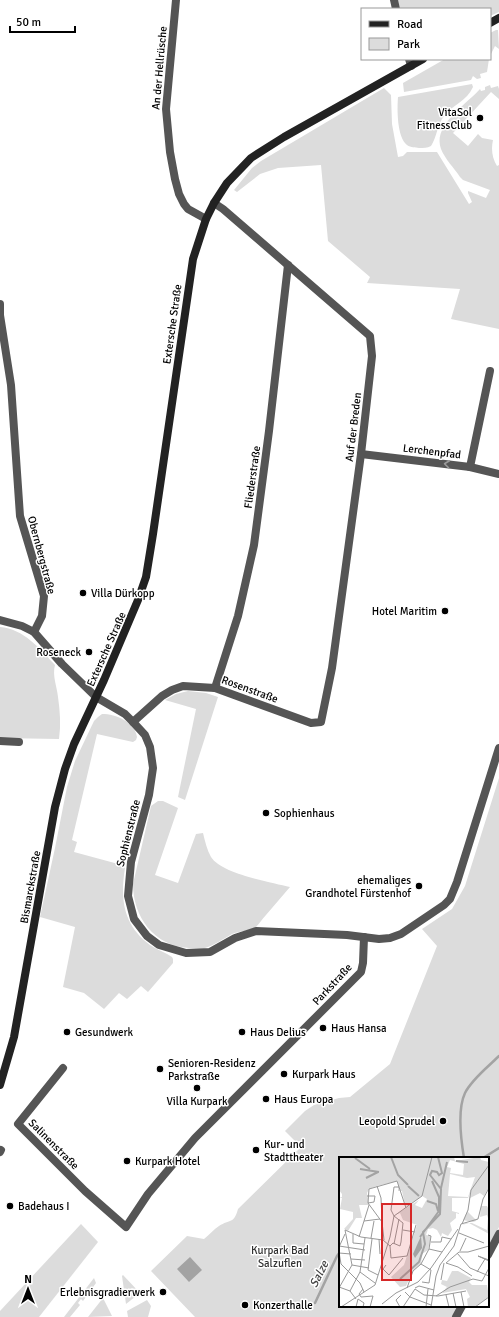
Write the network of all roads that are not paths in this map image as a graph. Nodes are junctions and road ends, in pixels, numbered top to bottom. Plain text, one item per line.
1 (176, 0) edge
2 (410, 62) edge
3 (214, 203) junction
4 (206, 219) junction
5 (288, 265) junction
6 (0, 304) edge
7 (0, 315) edge
8 (490, 371) dead end
9 (361, 454) junction
10 (470, 467) junction
11 (499, 474) edge
12 (0, 620) edge
13 (34, 632) junction
14 (215, 688) junction
15 (96, 697) junction
16 (134, 722) junction
17 (321, 722) joint
18 (0, 741) edge
19 (19, 742) dead end
20 (499, 748) edge
21 (364, 937) junction
22 (63, 1068) dead end
23 (0, 1085) edge
24 (126, 1227) joint
25 (499, 1234) edge
26 (489, 1253) edge
27 (461, 1307) edge
28 (456, 1317) edge

1 - 4 street, An der Hellrüsche
2 - 3 main road, Extersche Straße
3 - 4 main road, Extersche Straße
3 - 5 street, Auf der Breden
4 - 15 main road, Extersche Straße
5 - 9 street, Auf der Breden
5 - 14 street, Fliederstraße
6 - 7 street, Obernbergstraße
7 - 13 street, Obernbergstraße
8 - 10 street
10 -> 9 street, Lerchenpfad
9 - 17 street, Auf der Breden
10 - 11 street, Lerchenpfad
12 - 13 street
13 - 15 street, Sophienstraße
14 - 16 street, Rosenstraße
14 - 17 street, Rosenstraße
15 - 16 street, Sophienstraße
15 - 23 main road, Bismarckstraße
16 - 21 street, Sophienstraße
18 - 19 street
20 - 21 street
21 - 24 street, Parkstraße
22 - 24 street, Salinenstraße
25 - 26 street
27 - 28 street

